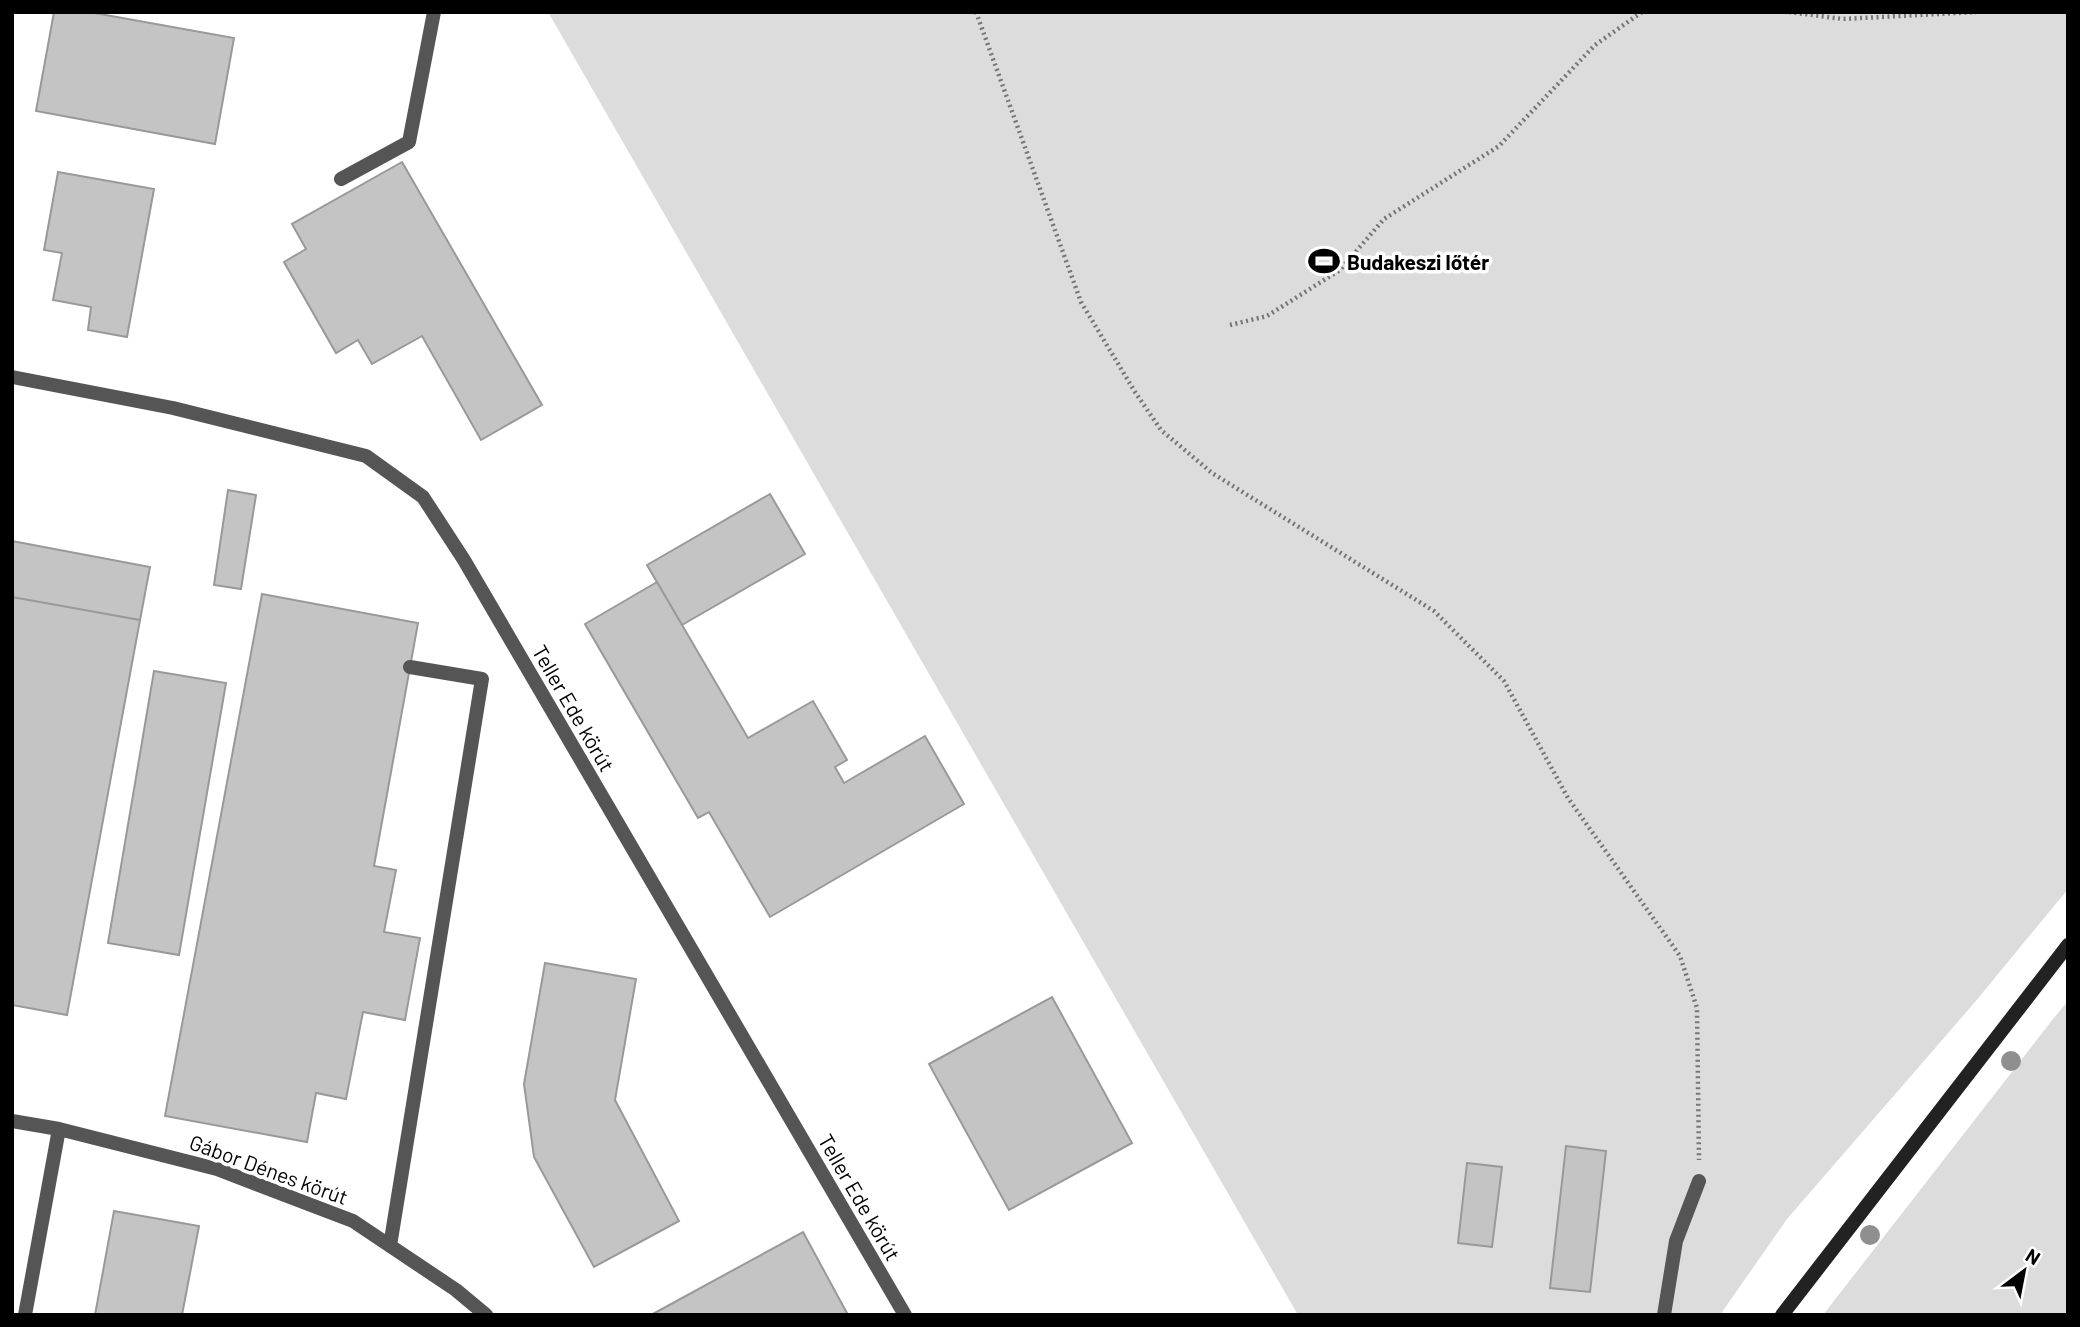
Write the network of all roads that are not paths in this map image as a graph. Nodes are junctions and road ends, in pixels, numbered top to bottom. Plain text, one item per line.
1 (434, 12) edge
2 (341, 179) dead end
3 (12, 377) edge
4 (410, 667) dead end
5 (2068, 945) edge
6 (12, 1121) edge
7 (59, 1129) junction
8 (1699, 1181) road end
9 (390, 1246) junction
10 (25, 1315) edge
11 (486, 1315) edge
12 (905, 1315) edge
13 (1664, 1315) edge
14 (1782, 1315) edge

1 - 2 street
3 - 12 street, Teller Ede körút
4 - 9 street
5 - 14 main road
6 - 7 street, Gábor Dénes körút
7 - 9 street, Gábor Dénes körút
7 - 10 street
8 - 13 street
9 - 11 street, Gábor Dénes körút

